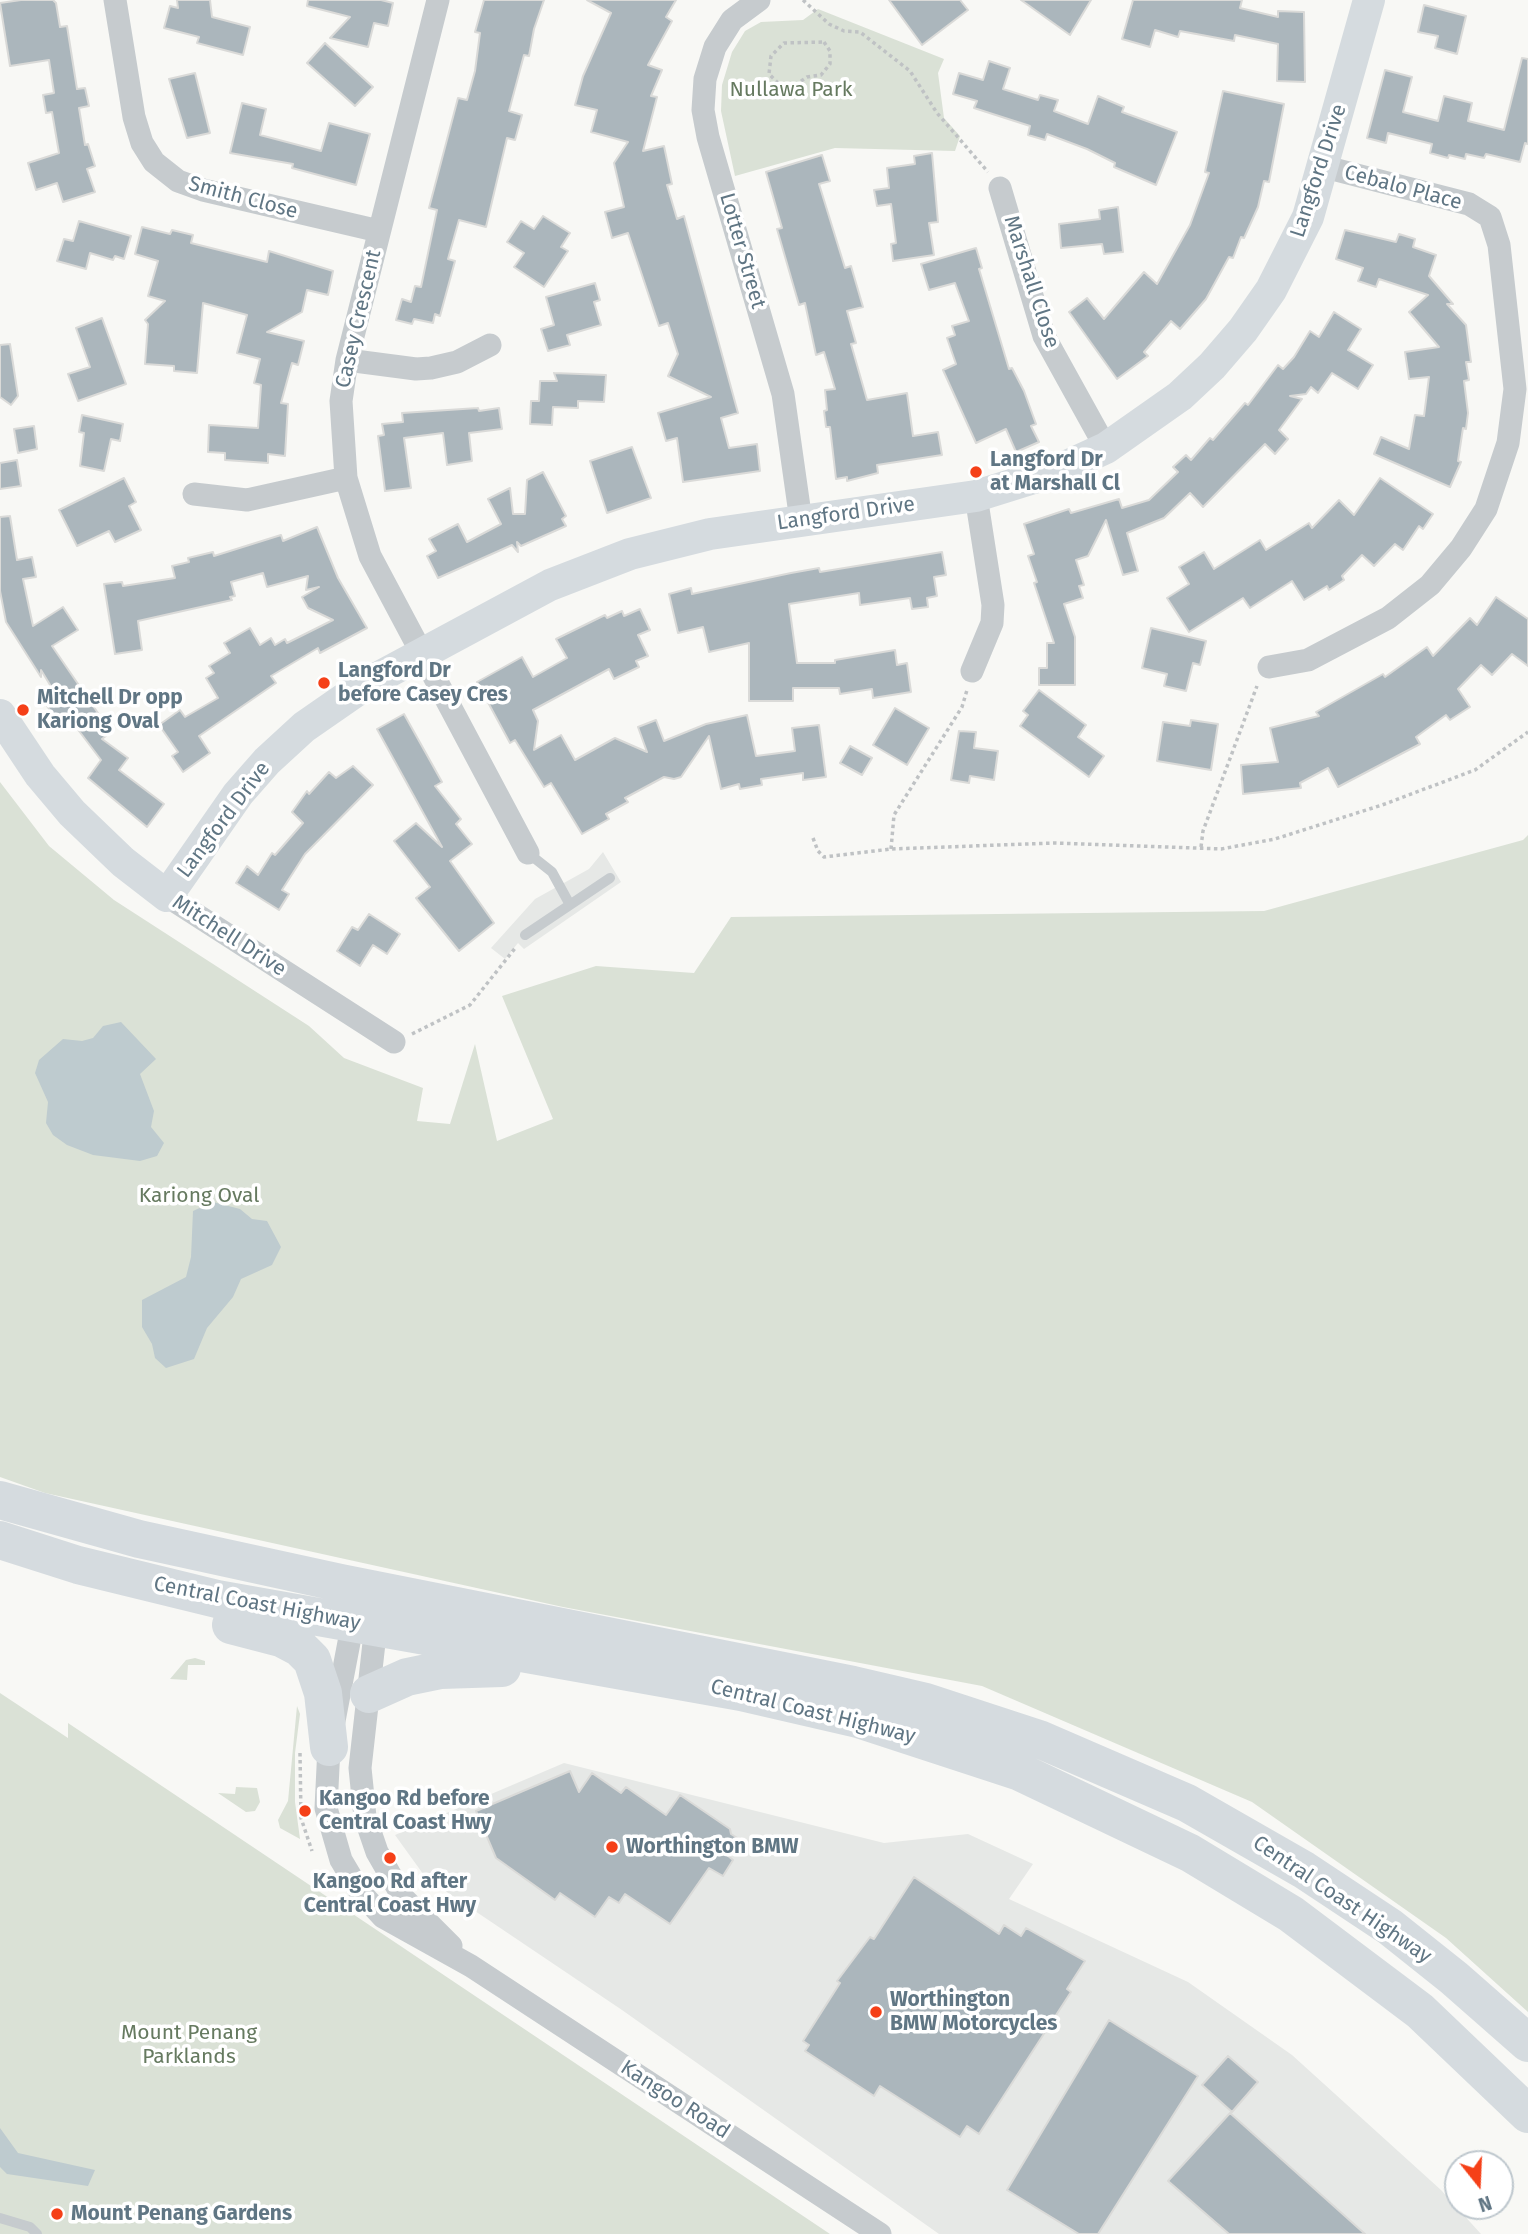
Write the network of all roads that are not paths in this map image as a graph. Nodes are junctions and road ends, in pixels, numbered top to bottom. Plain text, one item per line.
1 (115, 0) edge
2 (438, 0) edge
3 (759, 0) edge
4 (1369, 0) edge
5 (1325, 167) junction
6 (1000, 188) road end
7 (379, 231) junction
8 (489, 345) dead end
9 (347, 360) junction
10 (1106, 448) junction
11 (346, 478) junction
12 (194, 494) dead end
13 (976, 496) junction
14 (801, 521) junction
15 (422, 653) junction
16 (1269, 667) road end
17 (972, 671) road end
18 (0, 715) edge
19 (528, 853) joint
20 (610, 878) dead end
21 (167, 896) junction
22 (569, 903) junction
23 (525, 934) road end
24 (394, 1042) road end
25 (0, 1500) edge
26 (0, 1539) edge
27 (78, 1565) junction
28 (370, 1588) junction
29 (364, 1626) junction
30 (688, 1683) junction
31 (369, 1694) junction
32 (329, 1747) junction
33 (360, 1768) junction
34 (336, 1844) junction
35 (377, 1852) junction
36 (471, 1966) junction
37 (1528, 2043) edge
38 (1528, 2113) edge
39 (0, 2218) edge
40 (37, 2234) edge
41 (880, 2234) edge

1 - 7 street, Smith Close
2 - 7 street, Casey Crescent
3 - 14 street, Lotter Street
4 - 5 street, Langford Drive
5 - 10 street, Langford Drive
5 - 16 street, Cebalo Place
6 - 10 street, Marshall Close
7 - 9 street, Casey Crescent
8 - 9 street
9 - 11 street, Casey Crescent
10 - 13 street, Langford Drive
11 - 12 street
11 - 15 street, Casey Crescent
13 - 14 street, Langford Drive
13 - 17 street
14 - 15 street, Langford Drive
15 - 19 street, Casey Crescent
15 - 21 street, Langford Drive
18 - 21 street, Mitchell Drive
19 - 22 lane
20 - 22 lane
21 - 24 street, Mitchell Drive
22 - 23 lane
25 - 28 highway, Central Coast Highway
26 - 27 highway, Central Coast Highway
27 - 29 highway, Central Coast Highway
27 - 32 highway
28 - 29 street, Kangoo Road
28 - 37 highway, Central Coast Highway
29 - 30 highway, Central Coast Highway
29 - 31 street, Kangoo Road
29 - 32 street, Kangoo Road
30 - 31 highway
30 - 38 highway, Central Coast Highway
31 - 33 street, Kangoo Road
32 - 34 street, Kangoo Road
33 - 34 street
33 - 35 street, Kangoo Road
34 - 35 street
34 - 36 street, Kangoo Road
35 - 36 street, Kangoo Road
36 - 41 street, Kangoo Road
39 - 40 lane

